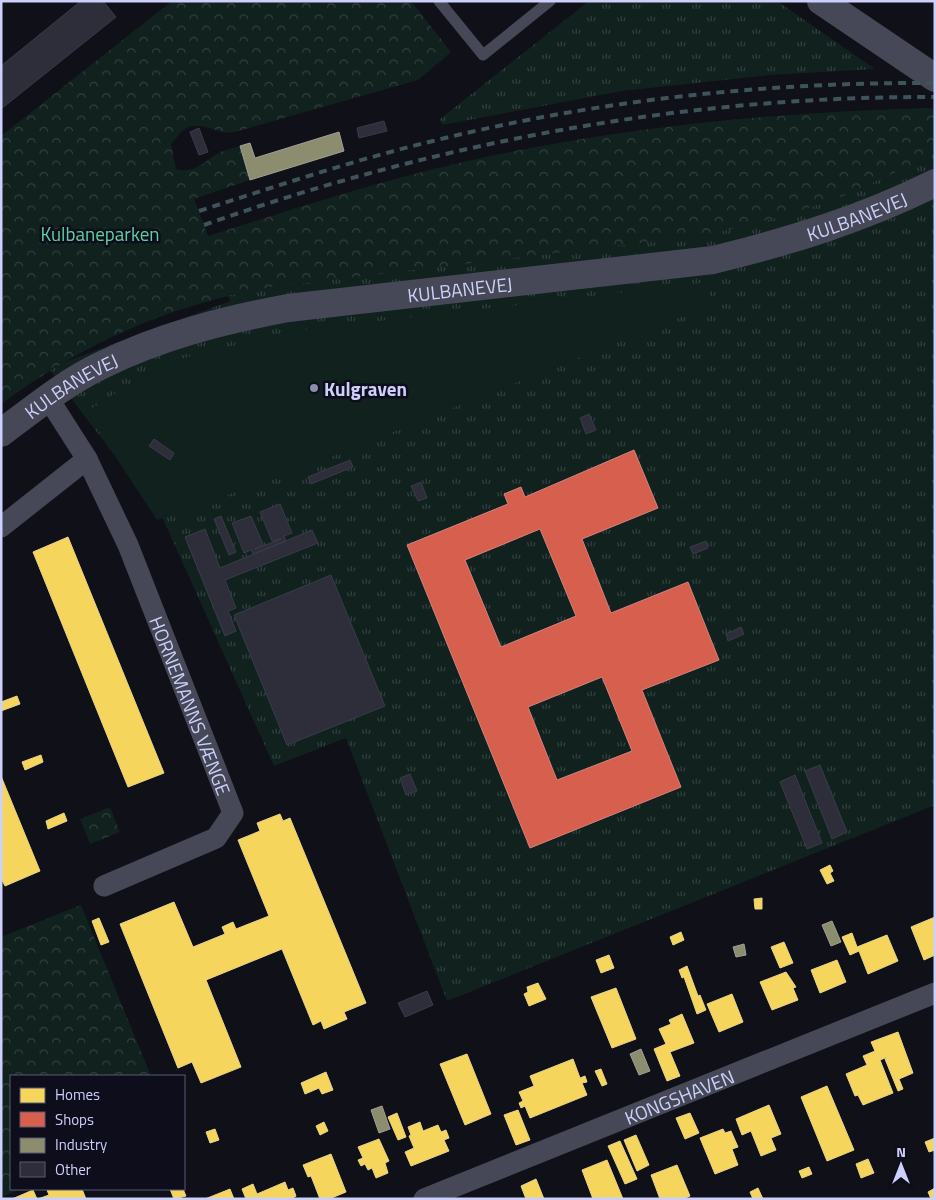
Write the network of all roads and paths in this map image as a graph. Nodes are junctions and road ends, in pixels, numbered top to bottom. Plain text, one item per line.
1 (439, 1) edge
2 (550, 1) edge
3 (821, 1) edge
4 (928, 74) edge
5 (935, 183) edge
6 (48, 398) junction
7 (1, 433) edge
8 (86, 459) junction
9 (1, 527) edge
10 (104, 886) dead end
11 (935, 994) edge
12 (424, 1199) edge

1 - 2 lane
3 - 4 street
5 - 6 street, KULBANEVEJ
6 - 7 street, KULBANEVEJ
6 - 8 street, HORNEMANNS VÆNGE
8 - 9 street
8 - 10 street, HORNEMANNS VÆNGE
11 - 12 street, KONGSHAVEN

